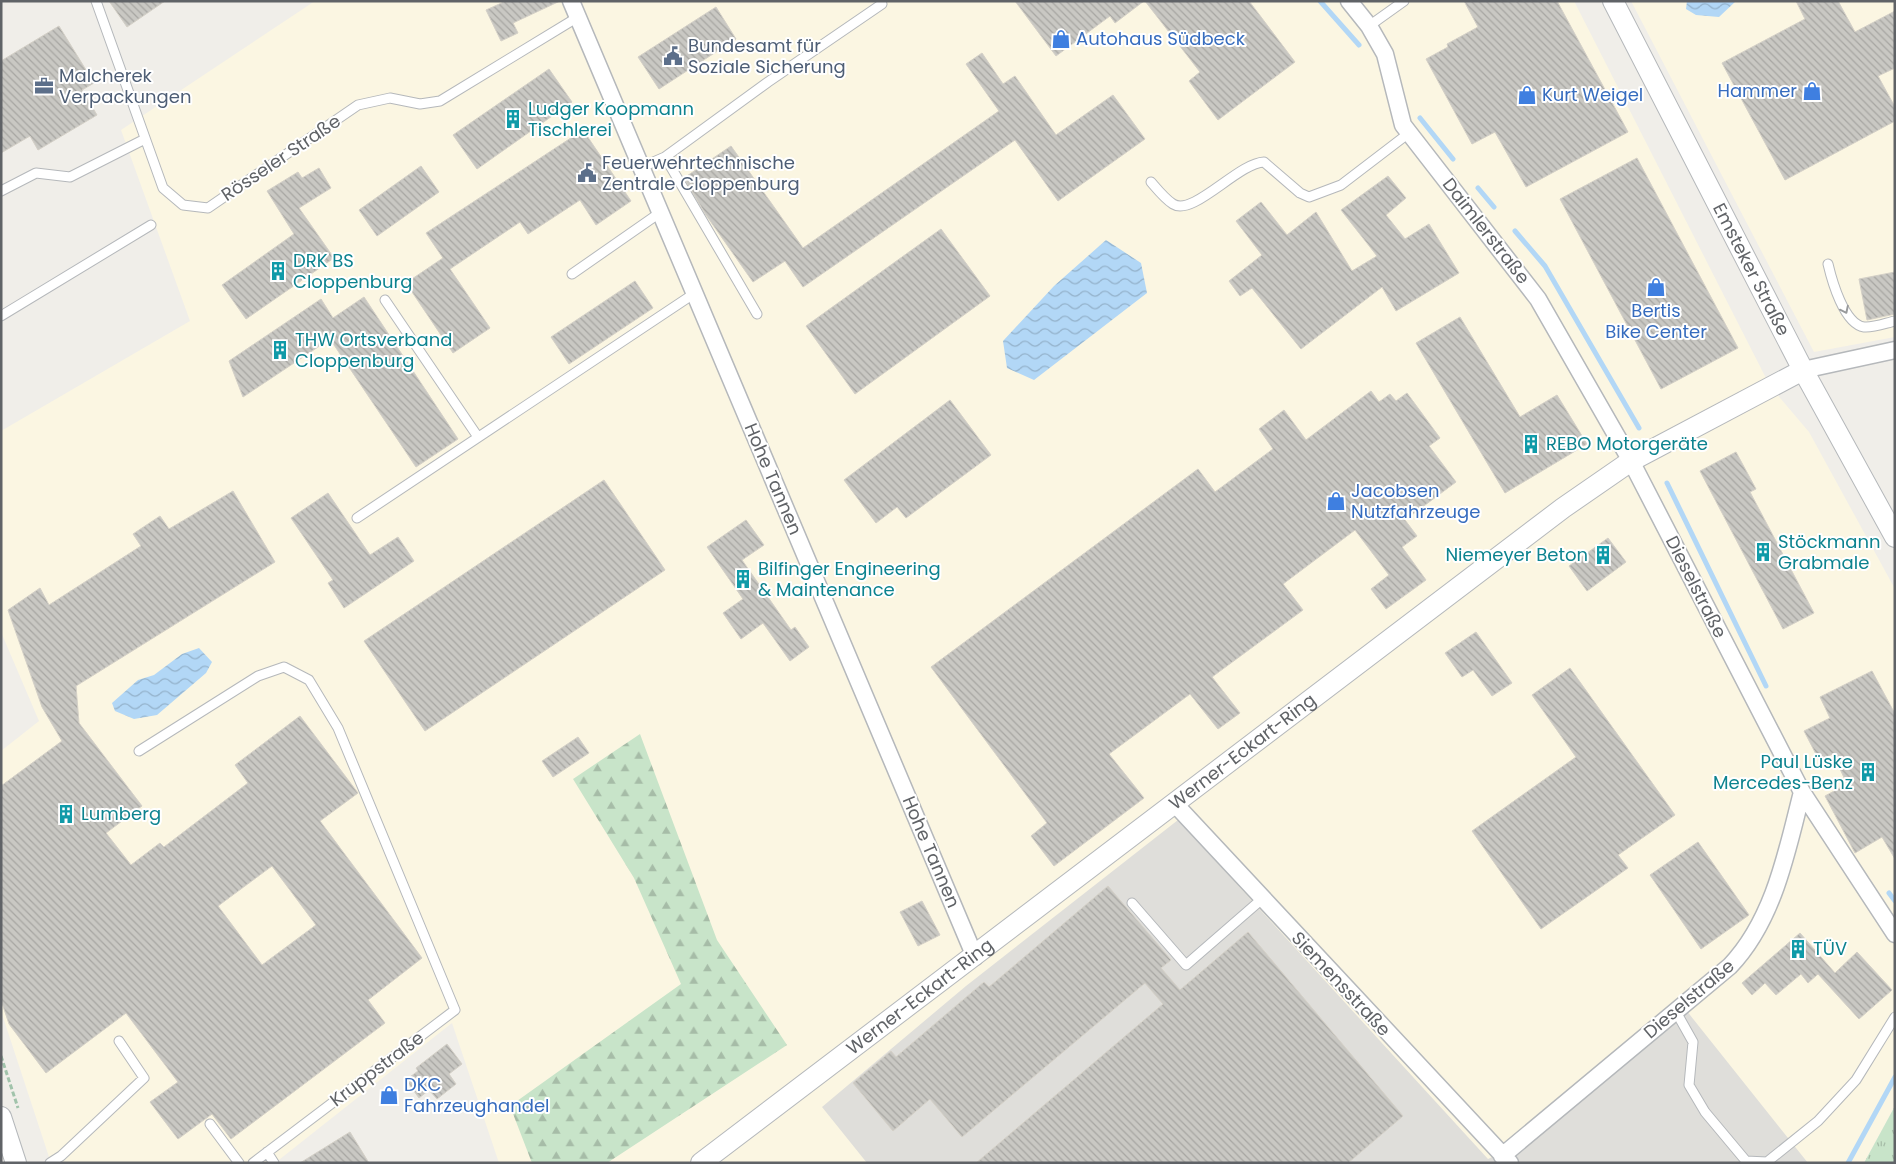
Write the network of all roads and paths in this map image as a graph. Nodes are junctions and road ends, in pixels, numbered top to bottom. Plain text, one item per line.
1 (96, 1) edge
2 (572, 1) edge
3 (1348, 1) edge
4 (1404, 1) edge
5 (1613, 1) edge
6 (882, 4) dead end
7 (578, 17) junction
8 (1369, 26) junction
9 (1409, 133) junction
10 (145, 139) junction
11 (665, 157) junction
12 (642, 167) junction
13 (1151, 182) dead end
14 (1, 191) edge
15 (661, 212) junction
16 (151, 225) dead end
17 (1828, 264) dead end
18 (572, 274) dead end
19 (695, 293) junction
20 (385, 300) dead end
21 (757, 314) dead end
22 (1, 316) edge
23 (1895, 321) edge
24 (1895, 350) edge
25 (1803, 370) junction
26 (478, 437) junction
27 (1631, 462) junction
28 (357, 518) dead end
29 (1895, 537) edge
30 (139, 751) dead end
31 (1802, 792) junction
32 (1174, 803) junction
33 (1262, 900) junction
34 (1132, 903) dead end
35 (1895, 934) edge
36 (976, 957) junction
37 (1675, 1010) junction
38 (1895, 1017) edge
39 (119, 1041) dead end
40 (1, 1117) edge
41 (210, 1124) dead end
42 (267, 1152) junction
43 (1506, 1159) edge
44 (16, 1163) edge
45 (50, 1163) edge
46 (239, 1163) edge
47 (253, 1163) edge
48 (274, 1163) edge
49 (702, 1163) edge

1 - 10 lane, Rösseler Straße
2 - 7 street, Hohe Tannen
3 - 8 street, Daimlerstraße
4 - 8 lane
5 - 25 street, Emsteker Straße
6 - 11 lane
7 - 10 lane, Rösseler Straße
7 - 12 street, Hohe Tannen
8 - 9 street, Daimlerstraße
9 - 13 lane
9 - 27 street, Daimlerstraße
10 - 14 lane
11 - 12 lane
11 - 21 lane
12 - 15 street, Hohe Tannen
15 - 18 lane
15 - 19 street, Hohe Tannen
16 - 22 lane
17 -> 23 lane
19 - 26 lane
19 - 36 street, Hohe Tannen
20 - 26 lane
24 - 25 street
25 - 27 street, Werner-Eckart-Ring
25 - 29 street, Emsteker Straße
26 - 28 lane
27 - 31 street, Dieselstraße
27 - 32 street, Werner-Eckart-Ring
30 - 42 lane, Kruppstraße
31 - 35 street, Dieselstraße
31 - 37 street, Dieselstraße
32 - 33 street, Siemensstraße
32 - 36 street, Werner-Eckart-Ring
33 - 34 lane
33 - 43 street, Siemensstraße
36 - 49 street, Werner-Eckart-Ring
37 - 38 lane
37 - 43 street, Dieselstraße
39 - 45 lane
40 - 44 street
41 - 46 lane
42 - 47 lane, Kruppstraße
42 - 48 lane

